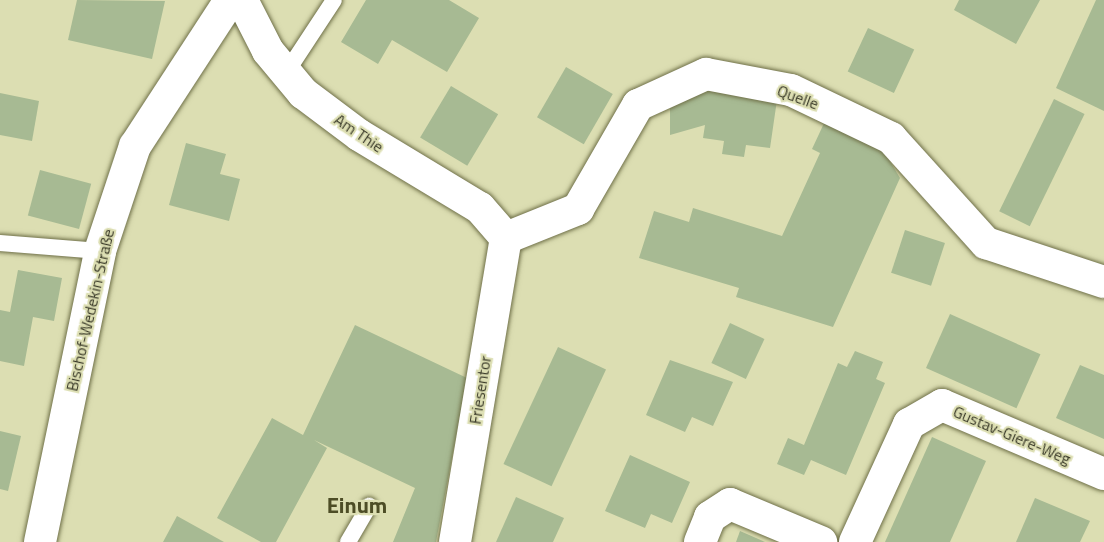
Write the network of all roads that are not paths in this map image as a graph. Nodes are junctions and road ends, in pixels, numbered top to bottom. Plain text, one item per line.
1 (230, 0) edge
2 (242, 0) edge
3 (333, 0) edge
4 (286, 73) junction
5 (506, 238) junction
6 (0, 243) edge
7 (100, 251) junction
8 (1104, 282) edge
9 (1104, 474) edge
10 (369, 506) dead end
11 (39, 542) edge
12 (348, 542) edge
13 (455, 542) edge
14 (700, 542) edge
15 (821, 542) edge
16 (855, 542) edge

1 - 7 street, Bischof-Wedekin-Straße
2 - 4 street, Am Thie
3 - 4 lane
4 - 5 street, Am Thie
5 - 8 street, Quelle
5 - 13 street, Friesentor
6 - 7 lane
7 - 11 street, Bischof-Wedekin-Straße
9 - 16 street, Gustav-Giere-Weg
10 - 12 lane
14 - 15 street

